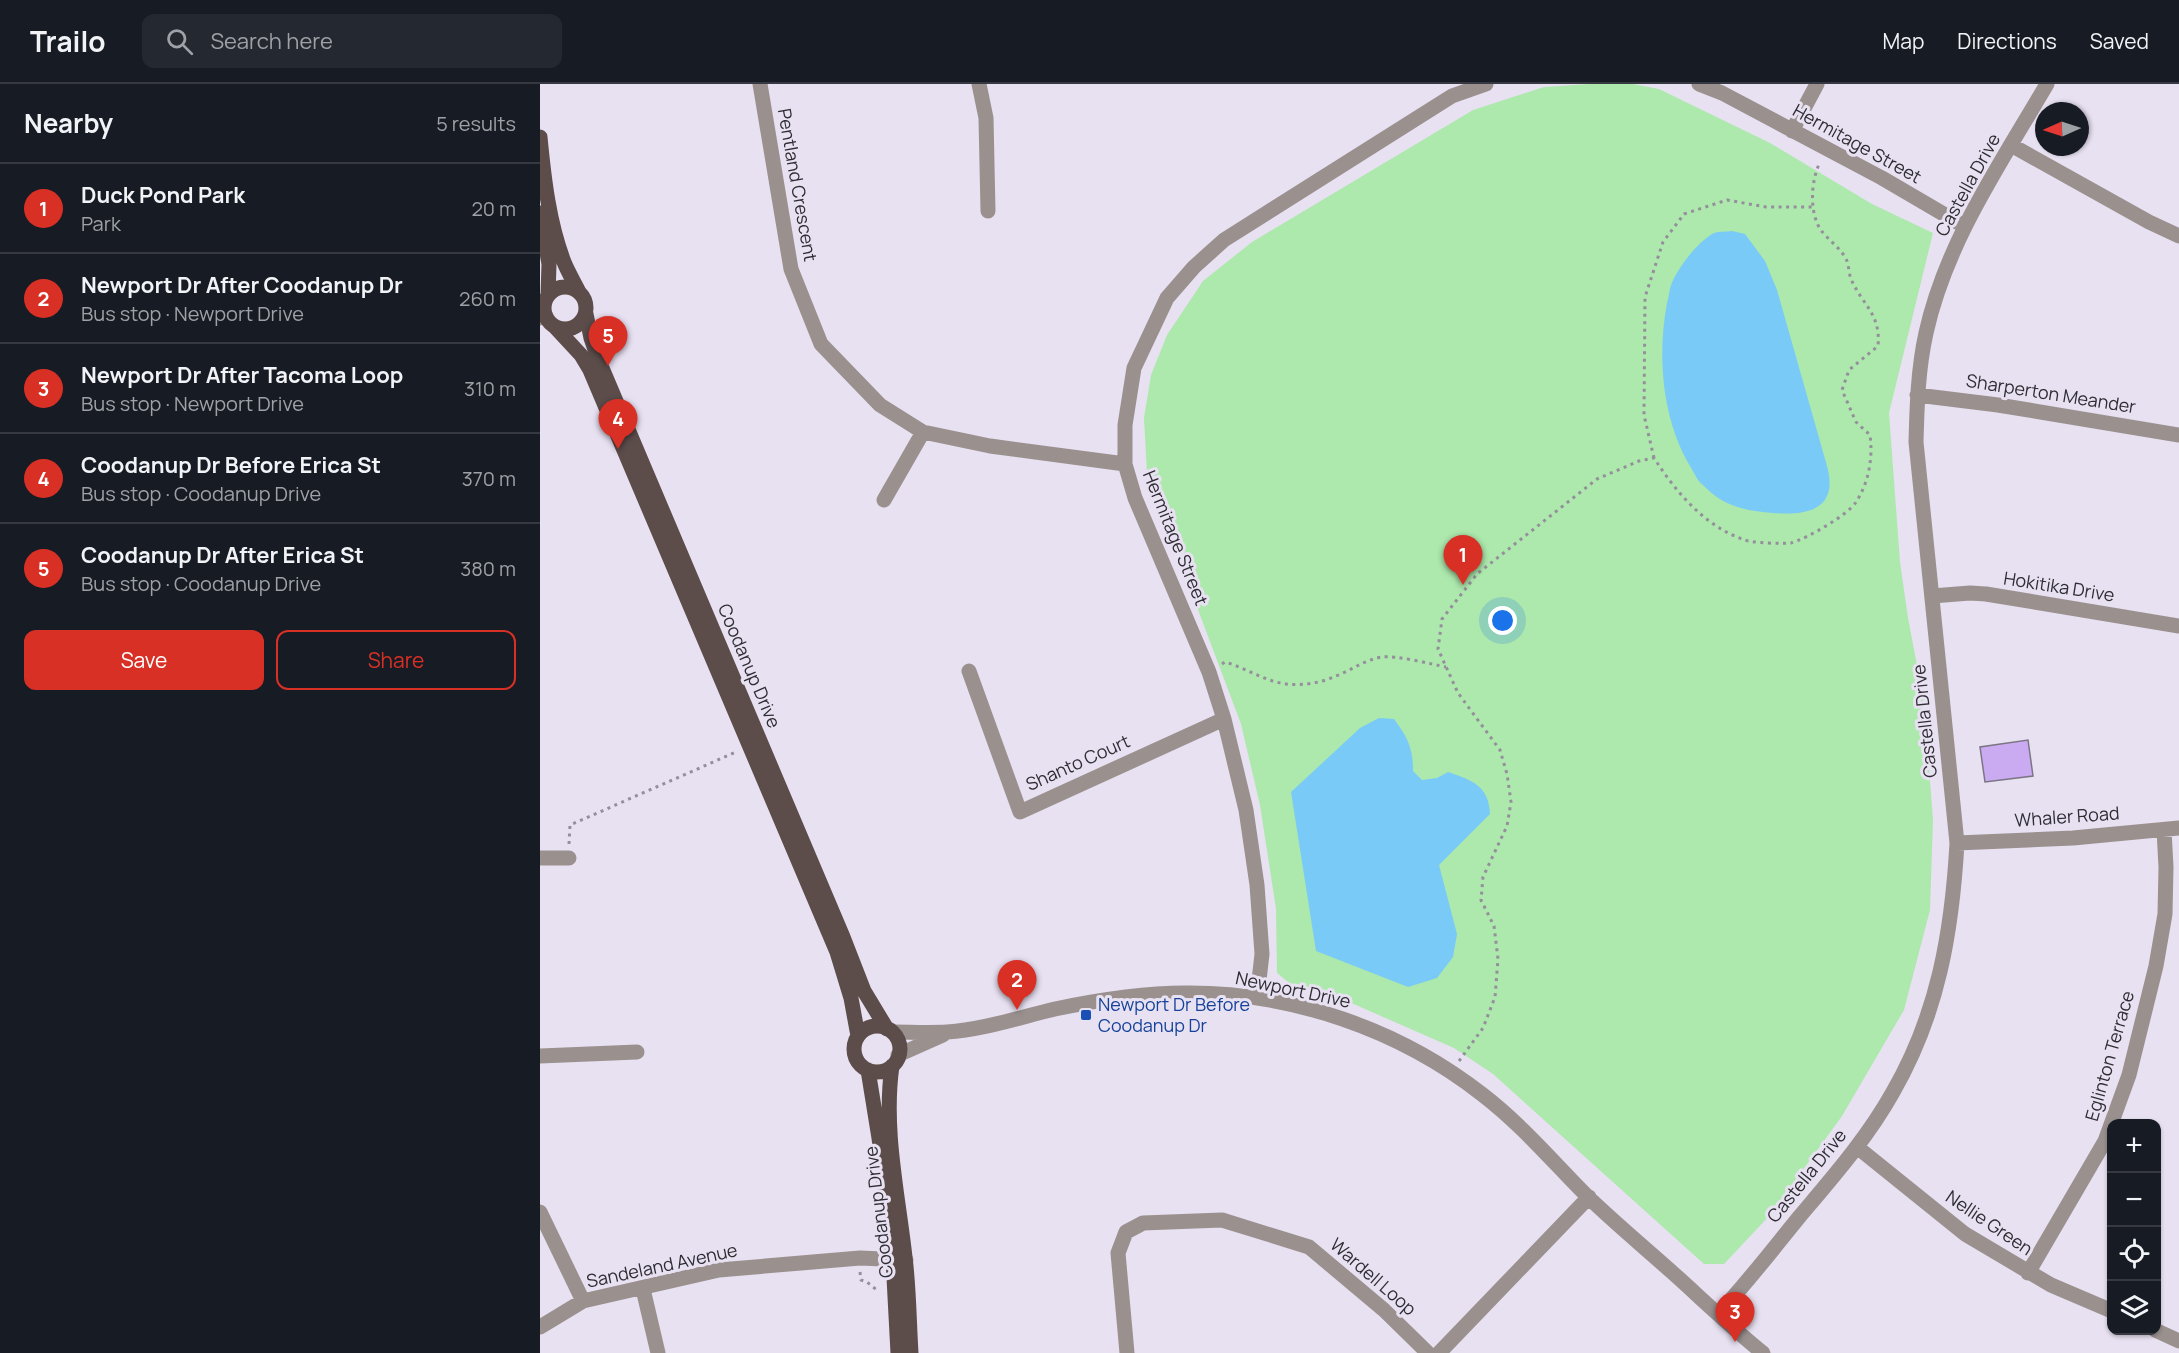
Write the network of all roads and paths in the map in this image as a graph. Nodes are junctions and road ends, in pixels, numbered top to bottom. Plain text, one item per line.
1 (760, 84) edge
2 (979, 84) edge
3 (1486, 84) edge
4 (1699, 84) edge
5 (1817, 84) edge
6 (2048, 84) edge
7 (1448, 90) edge
8 (1792, 131) junction
9 (540, 137) edge
10 (2011, 145) junction
11 (1820, 161) dead end
12 (1813, 207) junction
13 (988, 211) dead end
14 (540, 213) edge
15 (1964, 226) junction
16 (2179, 236) edge
17 (579, 292) junction
18 (548, 296) junction
19 (586, 314) junction
20 (547, 320) edge
21 (1917, 395) junction
22 (923, 432) junction
23 (2179, 435) edge
24 (1654, 458) junction
25 (1125, 464) junction
26 (884, 500) dead end
27 (1932, 596) junction
28 (2179, 626) edge
29 (1446, 667) junction
30 (1218, 668) dead end
31 (969, 671) dead end
32 (1224, 719) junction
33 (749, 746) junction
34 (2171, 829) edge
35 (1957, 843) junction
36 (540, 858) edge
37 (569, 858) joint
38 (1257, 998) junction
39 (889, 1030) junction
40 (949, 1032) junction
41 (858, 1036) junction
42 (637, 1052) dead end
43 (540, 1056) edge
44 (895, 1061) junction
45 (1458, 1063) dead end
46 (868, 1070) junction
47 (1857, 1147) junction
48 (1589, 1197) junction
49 (540, 1212) edge
50 (860, 1258) junction
51 (899, 1260) junction
52 (2028, 1273) junction
53 (643, 1289) junction
54 (883, 1299) dead end
55 (583, 1301) junction
56 (2107, 1309) edge
57 (1718, 1314) junction
58 (540, 1327) edge
59 (2161, 1333) edge
60 (2179, 1341) edge
61 (658, 1353) edge
62 (898, 1353) edge
63 (911, 1353) edge
64 (1127, 1353) edge
65 (1428, 1353) edge
66 (1439, 1353) edge
67 (1764, 1353) edge

1 - 22 street, Pentland Crescent
2 - 13 street
3 - 7 street, Hermitage Street
4 - 8 street, Hermitage Street
5 - 8 street
6 - 10 street, Castella Drive
7 - 25 street, Hermitage Street
8 - 15 street, Hermitage Street
9 - 17 main road
10 - 15 street, Castella Drive
10 - 16 street
11 - 12 path
12 - 24 path
12 - 24 path
14 - 18 main road
15 - 21 street, Castella Drive
17 - 18 main road
17 - 19 main road
18 - 20 main road
19 - 20 main road
19 - 39 main road, Coodanup Drive
20 - 33 main road, Coodanup Drive
21 - 23 street, Sharperton Meander
21 - 27 street, Castella Drive
22 - 25 street, Pentland Crescent
22 - 26 street
24 - 29 path
25 - 32 street, Hermitage Street
27 - 28 street, Hokitika Drive
27 - 35 street, Castella Drive
29 - 30 path
29 - 45 path
31 - 32 street, Shanto Court
32 - 38 street, Hermitage Street
33 - 37 path
33 - 41 main road, Coodanup Drive
34 - 35 street, Whaler Road
34 - 52 street, Eglinton Terrace
35 - 47 street, Castella Drive
36 - 37 street
38 - 40 street, Newport Drive
38 - 48 street, Newport Drive
39 - 40 street, Newport Drive
39 - 41 main road
39 - 44 main road
40 - 44 street, Newport Drive
41 - 46 main road
42 - 43 street
44 - 46 main road
44 - 51 main road, Coodanup Drive
46 - 51 main road, Coodanup Drive
47 - 52 street, Nellie Green
47 - 57 street, Castella Drive
48 - 57 street, Newport Drive
48 - 66 street
49 - 55 street
50 - 51 street, Sandeland Avenue
50 - 53 street, Sandeland Avenue
50 - 54 path
51 - 62 main road, Coodanup Drive
51 - 63 main road, Coodanup Drive
52 - 56 street, Nellie Green
53 - 55 street, Sandeland Avenue
53 - 61 street
55 - 58 street, Sandeland Avenue
57 - 67 street, Newport Drive
59 - 60 street
64 - 65 street, Wardell Loop

